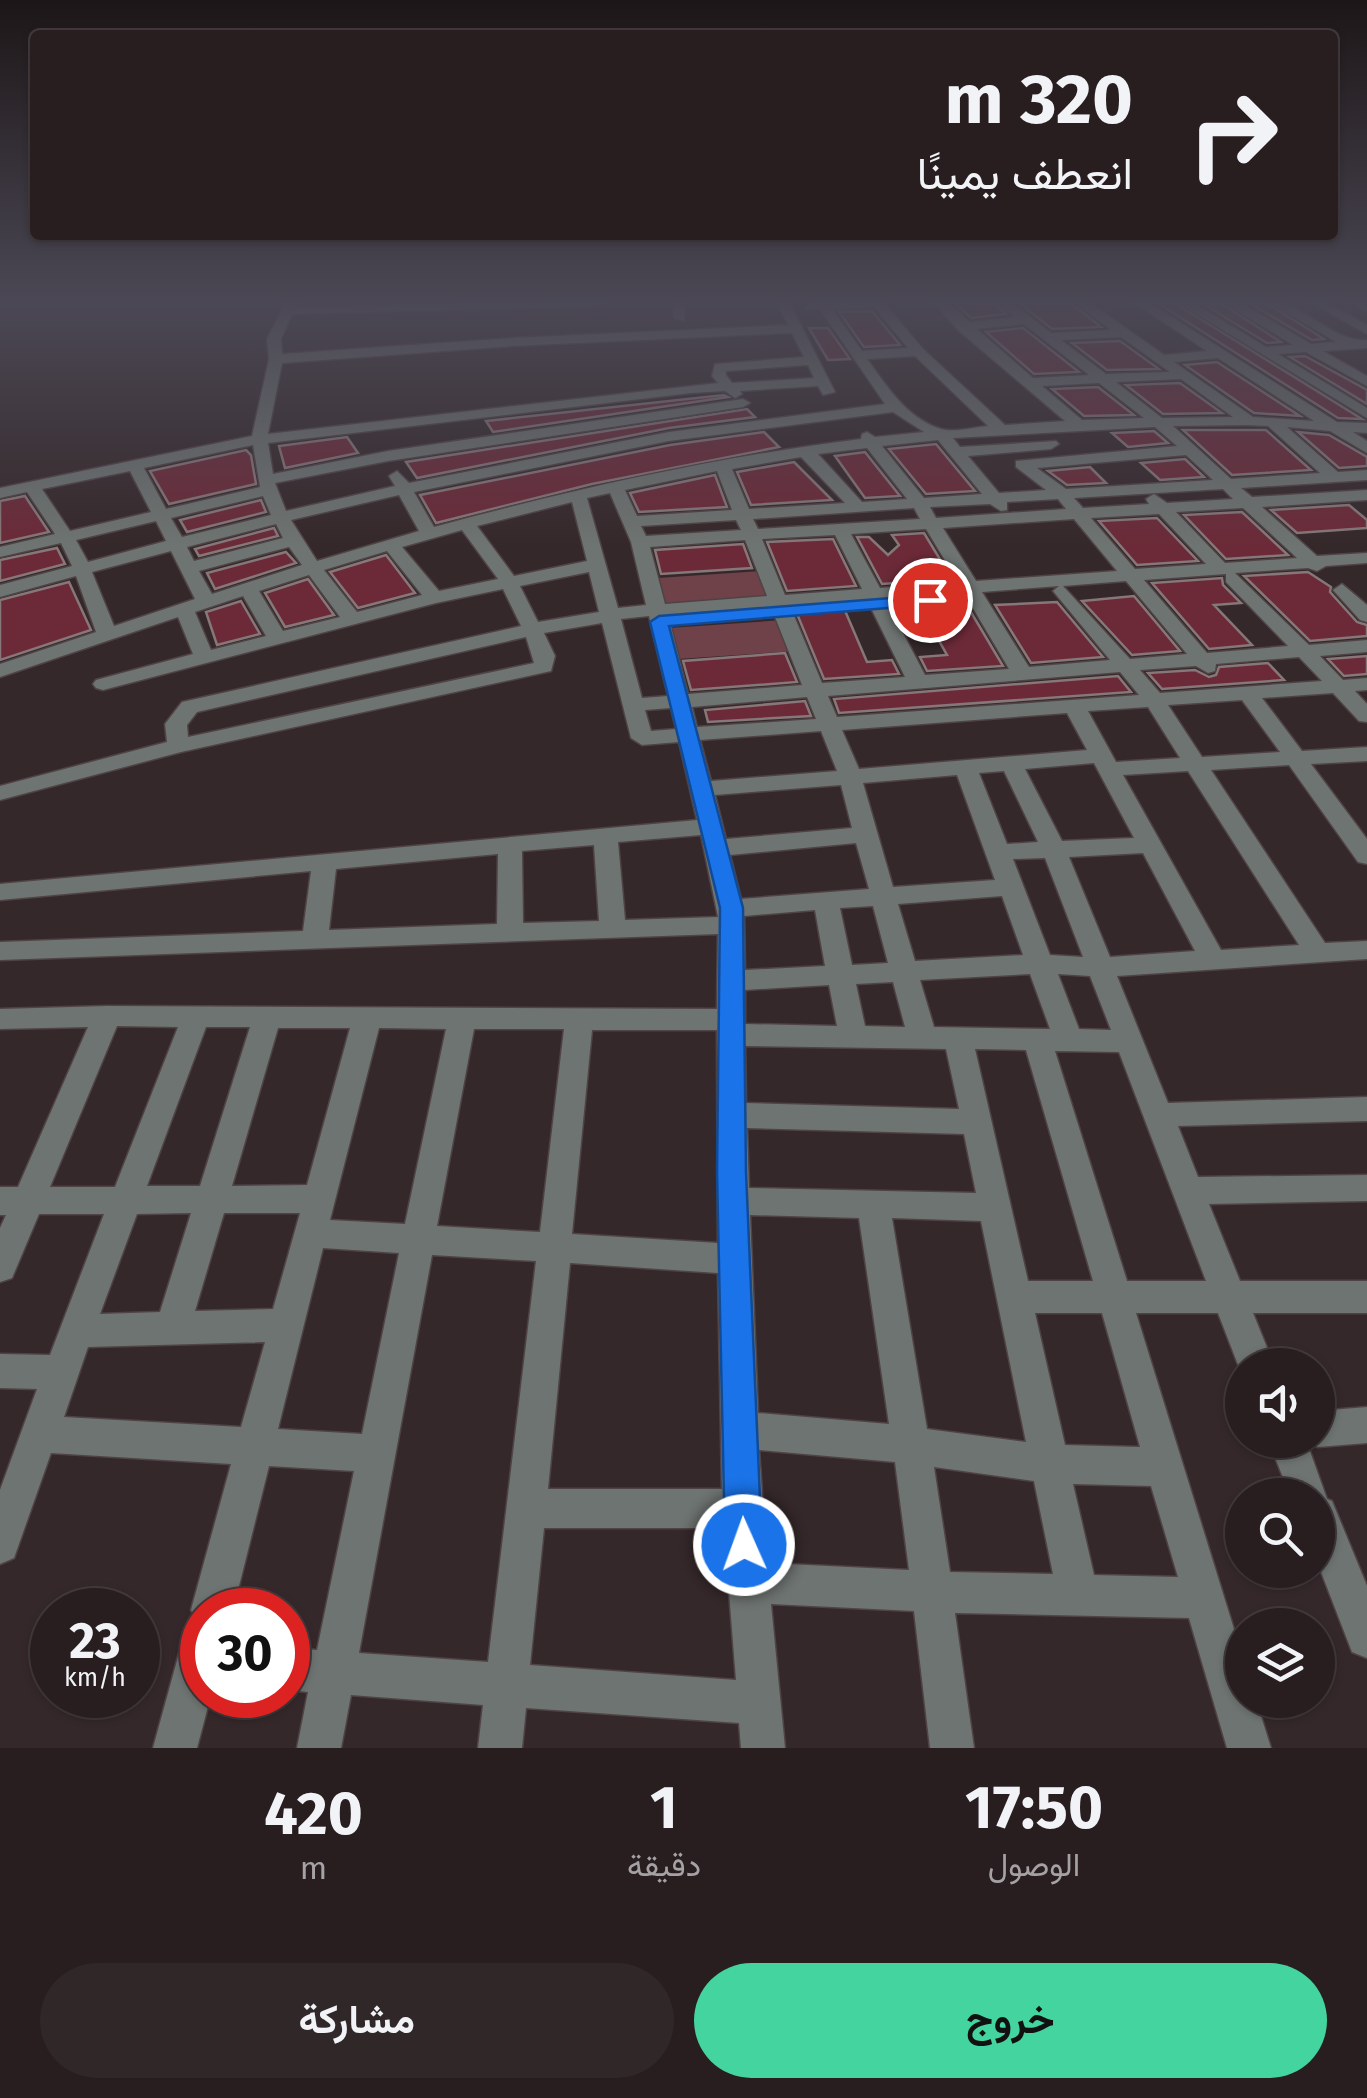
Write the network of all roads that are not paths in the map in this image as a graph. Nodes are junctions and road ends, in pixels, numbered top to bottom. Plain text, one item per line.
1 (271, 384) edge
2 (785, 384) edge
3 (823, 384) edge
4 (879, 384) edge
5 (951, 384) edge
6 (1031, 384) edge
7 (1112, 384) edge
8 (1198, 384) edge
9 (1267, 384) edge
10 (1317, 384) edge
11 (727, 386) junction
12 (591, 400) junction
13 (743, 403) junction
14 (896, 408) junction
15 (840, 413) junction
16 (472, 414) junction
17 (1367, 414) edge
18 (1249, 421) junction
19 (605, 422) junction
20 (1272, 422) junction
21 (1160, 423) junction
22 (762, 424) junction
23 (1078, 425) junction
24 (1046, 427) junction
25 (352, 428) junction
26 (1339, 428) junction
27 (1367, 428) edge
28 (1000, 430) junction
29 (943, 436) junction
30 (260, 440) junction
31 (487, 440) junction
32 (1063, 443) junction
33 (874, 444) junction
34 (1367, 448) edge
35 (1190, 450) junction
36 (956, 452) junction
37 (796, 453) junction
38 (388, 456) junction
39 (1081, 458) junction
40 (367, 460) junction
41 (136, 464) junction
42 (632, 464) junction
43 (724, 466) junction
44 (1367, 475) edge
45 (1334, 477) junction
46 (1226, 484) junction
47 (268, 485) junction
48 (32, 487) junction
49 (616, 487) junction
50 (513, 489) junction
51 (1143, 489) junction
52 (404, 490) junction
53 (1117, 490) junction
54 (0, 493) edge
55 (578, 494) junction
56 (1062, 494) junction
57 (994, 497) junction
58 (1363, 499) edge
59 (1244, 502) junction
60 (919, 503) junction
61 (858, 507) junction
62 (1163, 507) junction
63 (164, 514) junction
64 (744, 514) junction
65 (1080, 514) junction
66 (279, 516) junction
67 (1010, 518) junction
68 (632, 522) junction
69 (466, 523) junction
70 (931, 524) junction
71 (841, 530) junction
72 (429, 533) junction
73 (68, 536) junction
74 (753, 536) junction
75 (294, 540) junction
76 (176, 541) junction
77 (640, 542) junction
78 (390, 544) junction
79 (0, 552) edge
80 (1367, 558) edge
81 (596, 565) junction
82 (1318, 567) junction
83 (83, 568) junction
84 (190, 568) junction
85 (313, 569) junction
86 (1367, 569) edge
87 (1226, 573) junction
88 (1134, 580) junction
89 (509, 582) junction
90 (248, 589) junction
91 (1062, 590) junction
92 (1342, 590) dead end
93 (0, 591) edge
94 (973, 592) junction
95 (434, 598) junction
96 (876, 599) junction
97 (206, 602) junction
98 (783, 606) junction
99 (184, 609) junction
100 (609, 614) junction
101 (658, 616) junction
102 (1367, 616) edge
103 (351, 618) junction
104 (534, 629) junction
105 (107, 634) junction
106 (277, 638) junction
107 (1367, 646) edge
108 (1302, 651) junction
109 (204, 656) junction
110 (1201, 660) junction
111 (1126, 666) junction
112 (0, 671) edge
113 (1024, 676) junction
114 (103, 684) dead end
115 (919, 684) junction
116 (1367, 684) edge
117 (1340, 686) junction
118 (817, 691) junction
119 (1239, 693) junction
120 (1152, 698) junction
121 (682, 701) junction
122 (1073, 704) junction
123 (632, 705) junction
124 (1367, 716) edge
125 (832, 724) junction
126 (690, 736) junction
127 (178, 746) junction
128 (1367, 754) edge
129 (1295, 758) junction
130 (1106, 762) junction
131 (1198, 763) junction
132 (1012, 765) junction
133 (966, 768) junction
134 (850, 776) junction
135 (704, 789) junction
136 (0, 793) edge
137 (868, 834) junction
138 (605, 836) junction
139 (715, 837) junction
140 (510, 844) junction
141 (1151, 845) junction
142 (1054, 849) junction
143 (998, 852) junction
144 (1367, 856) edge
145 (325, 860) junction
146 (1011, 887) junction
147 (0, 892) edge
148 (886, 897) junction
149 (826, 902) junction
150 (732, 916) junction
151 (613, 928) junction
152 (510, 932) junction
153 (316, 941) junction
154 (0, 950) edge
155 (1367, 950) edge
156 (1318, 954) junction
157 (1214, 959) junction
158 (1040, 964) junction
159 (1100, 967) junction
160 (905, 970) junction
161 (842, 974) junction
162 (731, 980) junction
163 (107, 1016) junction
164 (196, 1017) junction
165 (267, 1018) junction
166 (367, 1018) junction
167 (462, 1018) junction
168 (2, 1022) edge
169 (580, 1022) junction
170 (731, 1028) junction
171 (853, 1036) junction
172 (922, 1036) junction
173 (959, 1040) junction
174 (1054, 1042) junction
175 (1127, 1042) junction
176 (731, 1115) junction
177 (1155, 1115) junction
178 (1363, 1115) edge
179 (975, 1122) junction
180 (1367, 1188) edge
181 (1184, 1191) junction
182 (128, 1200) junction
183 (208, 1200) junction
184 (14, 1201) edge
185 (732, 1201) junction
186 (874, 1206) junction
187 (993, 1207) junction
188 (316, 1216) junction
189 (419, 1238) junction
190 (555, 1246) junction
191 (734, 1258) junction
192 (0, 1267) edge
193 (1013, 1297) junction
194 (1367, 1297) edge
195 (1115, 1298) junction
196 (1228, 1299) junction
197 (288, 1324) junction
198 (172, 1329) junction
199 (76, 1331) junction
200 (1249, 1348) edge
201 (0, 1371) edge
202 (61, 1372) junction
203 (1367, 1425) edge
204 (1335, 1428) edge
205 (741, 1430) junction
206 (40, 1434) junction
207 (911, 1444) junction
208 (256, 1447) junction
209 (378, 1454) junction
210 (1049, 1464) junction
211 (1166, 1467) junction
212 (527, 1508) junction
213 (742, 1508) junction
214 (0, 1544) edge
215 (1335, 1557) edge
216 (745, 1582) junction
217 (218, 1588) edge
218 (932, 1592) junction
219 (1078, 1596) junction
220 (1204, 1598) junction
221 (1367, 1637) edge
222 (310, 1670) edge
223 (333, 1672) junction
224 (507, 1685) junction
225 (757, 1703) junction
226 (184, 1718) edge
227 (175, 1748) edge
228 (319, 1748) edge
229 (500, 1748) edge
230 (762, 1748) edge
231 (952, 1748) edge
232 (1250, 1748) edge

1 - 30 street
2 - 11 street
3 - 15 street
4 - 14 street
5 - 28 street
6 - 23 street
7 - 21 street
8 - 18 street
9 - 26 street
10 - 17 street
11 - 12 street
11 - 13 street
12 - 16 street
12 - 19 street
13 - 19 street
13 - 22 street
14 - 15 street
14 - 29 street
15 - 22 street
15 - 33 street
16 - 25 street
16 - 31 street
18 - 20 street
18 - 21 street
19 - 31 street
19 - 42 street
20 - 26 street
20 - 45 street
21 - 23 street
21 - 35 street
22 - 37 street
22 - 42 street
23 - 24 street
24 - 28 street
24 - 32 street
25 - 30 street
25 - 40 street
26 - 27 street
26 - 34 street
28 - 29 street
29 - 33 street
29 - 36 street
30 - 41 street
30 - 47 street
31 - 38 street
31 - 50 street
32 - 36 street
32 - 39 street
33 - 37 street
33 - 60 street
35 - 39 street
35 - 46 street
36 - 57 street
37 - 43 street
37 - 61 street
38 - 40 street
38 - 52 street
39 - 53 street
39 - 56 street
40 - 47 street
41 - 48 street
41 - 63 street
42 - 43 street
42 - 49 street
42 - 50 street
43 - 64 street
44 - 45 street
45 - 46 street
46 - 51 street
46 - 59 street
47 - 63 street
47 - 66 street
48 - 54 street
48 - 73 street
49 - 55 street
49 - 68 street
50 - 52 street
50 - 55 street
50 - 69 street
51 - 53 street
51 - 62 street
52 - 66 street
52 - 72 street
53 - 56 street
55 - 81 street
56 - 57 street
56 - 65 street
57 - 60 street
57 - 67 street
58 - 59 street
59 - 62 street
59 - 82 street
60 - 61 street
60 - 70 street
61 - 64 street
62 - 65 street
62 - 87 street
63 - 73 street
63 - 76 street
64 - 68 street
64 - 74 street
65 - 67 street
65 - 88 street
66 - 75 street
66 - 76 street
67 - 70 street
68 - 77 street
69 - 72 street
69 - 89 street
70 - 71 street
70 - 94 street
71 - 74 street
71 - 96 street
72 - 78 street
73 - 79 street
73 - 83 street
74 - 77 street
74 - 98 street
75 - 84 street
75 - 85 street
76 - 83 street
76 - 84 street
77 - 101 street
78 - 85 street
78 - 95 street
80 - 82 street
81 - 89 street
81 - 100 street
82 - 86 street
82 - 87 street
83 - 93 street
83 - 105 street
84 - 97 street
85 - 90 street
85 - 103 street
87 - 88 street
87 - 108 street
88 - 91 street
88 - 94 street
88 - 110 street
89 - 95 street
89 - 104 street
90 - 97 street
90 - 106 street
91 - 94 street
91 - 111 street
92 - 102 street
94 - 96 street
94 - 113 street
95 - 103 street
96 - 98 street
96 - 115 street
97 - 99 street
98 - 101 street
98 - 118 street
99 - 105 street
99 - 109 street
100 - 101 street
100 - 104 street
100 - 123 street
101 - 121 street
103 - 106 street
104 - 127 street
104 - 127 street
105 - 112 street
106 - 109 street
107 - 108 street
108 - 110 street
108 - 117 street
109 - 114 street
110 - 111 street
110 - 119 street
111 - 113 street
111 - 120 street
113 - 115 street
115 - 118 street
116 - 117 street
117 - 119 street
117 - 124 street
118 - 121 street
118 - 125 street
119 - 120 street
119 - 129 street
120 - 122 street
120 - 131 street
121 - 123 street
121 - 126 street
122 - 125 street
122 - 130 street
123 - 126 street
125 - 126 street
125 - 134 street
126 - 135 street
127 - 136 street
128 - 129 street
129 - 131 street
129 - 144 street
130 - 131 street
130 - 132 street
130 - 141 street
131 - 156 street
132 - 133 street
132 - 142 street
133 - 134 street
133 - 143 street
134 - 135 street
134 - 137 street
135 - 139 street
137 - 139 street
137 - 148 street
138 - 139 street
138 - 140 street
138 - 151 street
139 - 150 street
140 - 145 street
140 - 152 street
141 - 142 street
141 - 157 street
142 - 143 street
142 - 159 street
143 - 146 street
145 - 147 street
145 - 153 street
146 - 148 street
146 - 158 street
148 - 149 street
148 - 160 street
149 - 150 street
149 - 161 street
150 - 151 street
150 - 162 street
151 - 152 street
152 - 153 street
153 - 154 street
155 - 156 street
156 - 157 street
157 - 159 street
158 - 159 street
158 - 160 street
158 - 174 street
159 - 175 street
160 - 161 street
160 - 172 street
161 - 162 street
161 - 171 street
162 - 170 street
163 - 164 street
163 - 168 street
163 - 184 street
164 - 165 street
164 - 182 street
165 - 166 street
165 - 183 street
166 - 167 street
166 - 188 street
167 - 169 street
167 - 189 street
169 - 170 street
169 - 190 street
170 - 171 street
170 - 176 street
171 - 172 street
172 - 173 street
173 - 174 street
173 - 179 street
174 - 175 street
174 - 195 street
175 - 177 street
176 - 179 street
176 - 185 street
177 - 178 street
177 - 181 street
179 - 187 street
180 - 181 street
181 - 196 street
182 - 183 street
182 - 184 street
182 - 199 street
183 - 188 street
183 - 198 street
184 - 192 street
185 - 186 street
185 - 191 street
186 - 187 street
186 - 207 street
187 - 193 street
188 - 189 street
188 - 197 street
189 - 190 street
189 - 209 street
190 - 191 street
190 - 212 street
191 - 205 street
193 - 195 street
193 - 210 street
194 - 196 street
195 - 196 street
195 - 211 street
196 - 200 street
197 - 198 street
197 - 208 street
198 - 199 street
199 - 202 street
201 - 202 street
202 - 206 street
203 - 204 street
205 - 207 street
205 - 213 street
206 - 208 street
206 - 214 street
207 - 210 street
207 - 218 street
208 - 209 street
208 - 217 street
209 - 223 street
210 - 211 street
210 - 219 street
211 - 220 street
212 - 213 street
212 - 224 street
213 - 216 street
215 - 221 street
216 - 218 street
216 - 225 street
218 - 219 street
218 - 231 street
219 - 220 street
220 - 232 street
222 - 223 street
223 - 224 street
223 - 228 street
224 - 225 street
224 - 229 street
225 - 230 street
226 - 227 street

